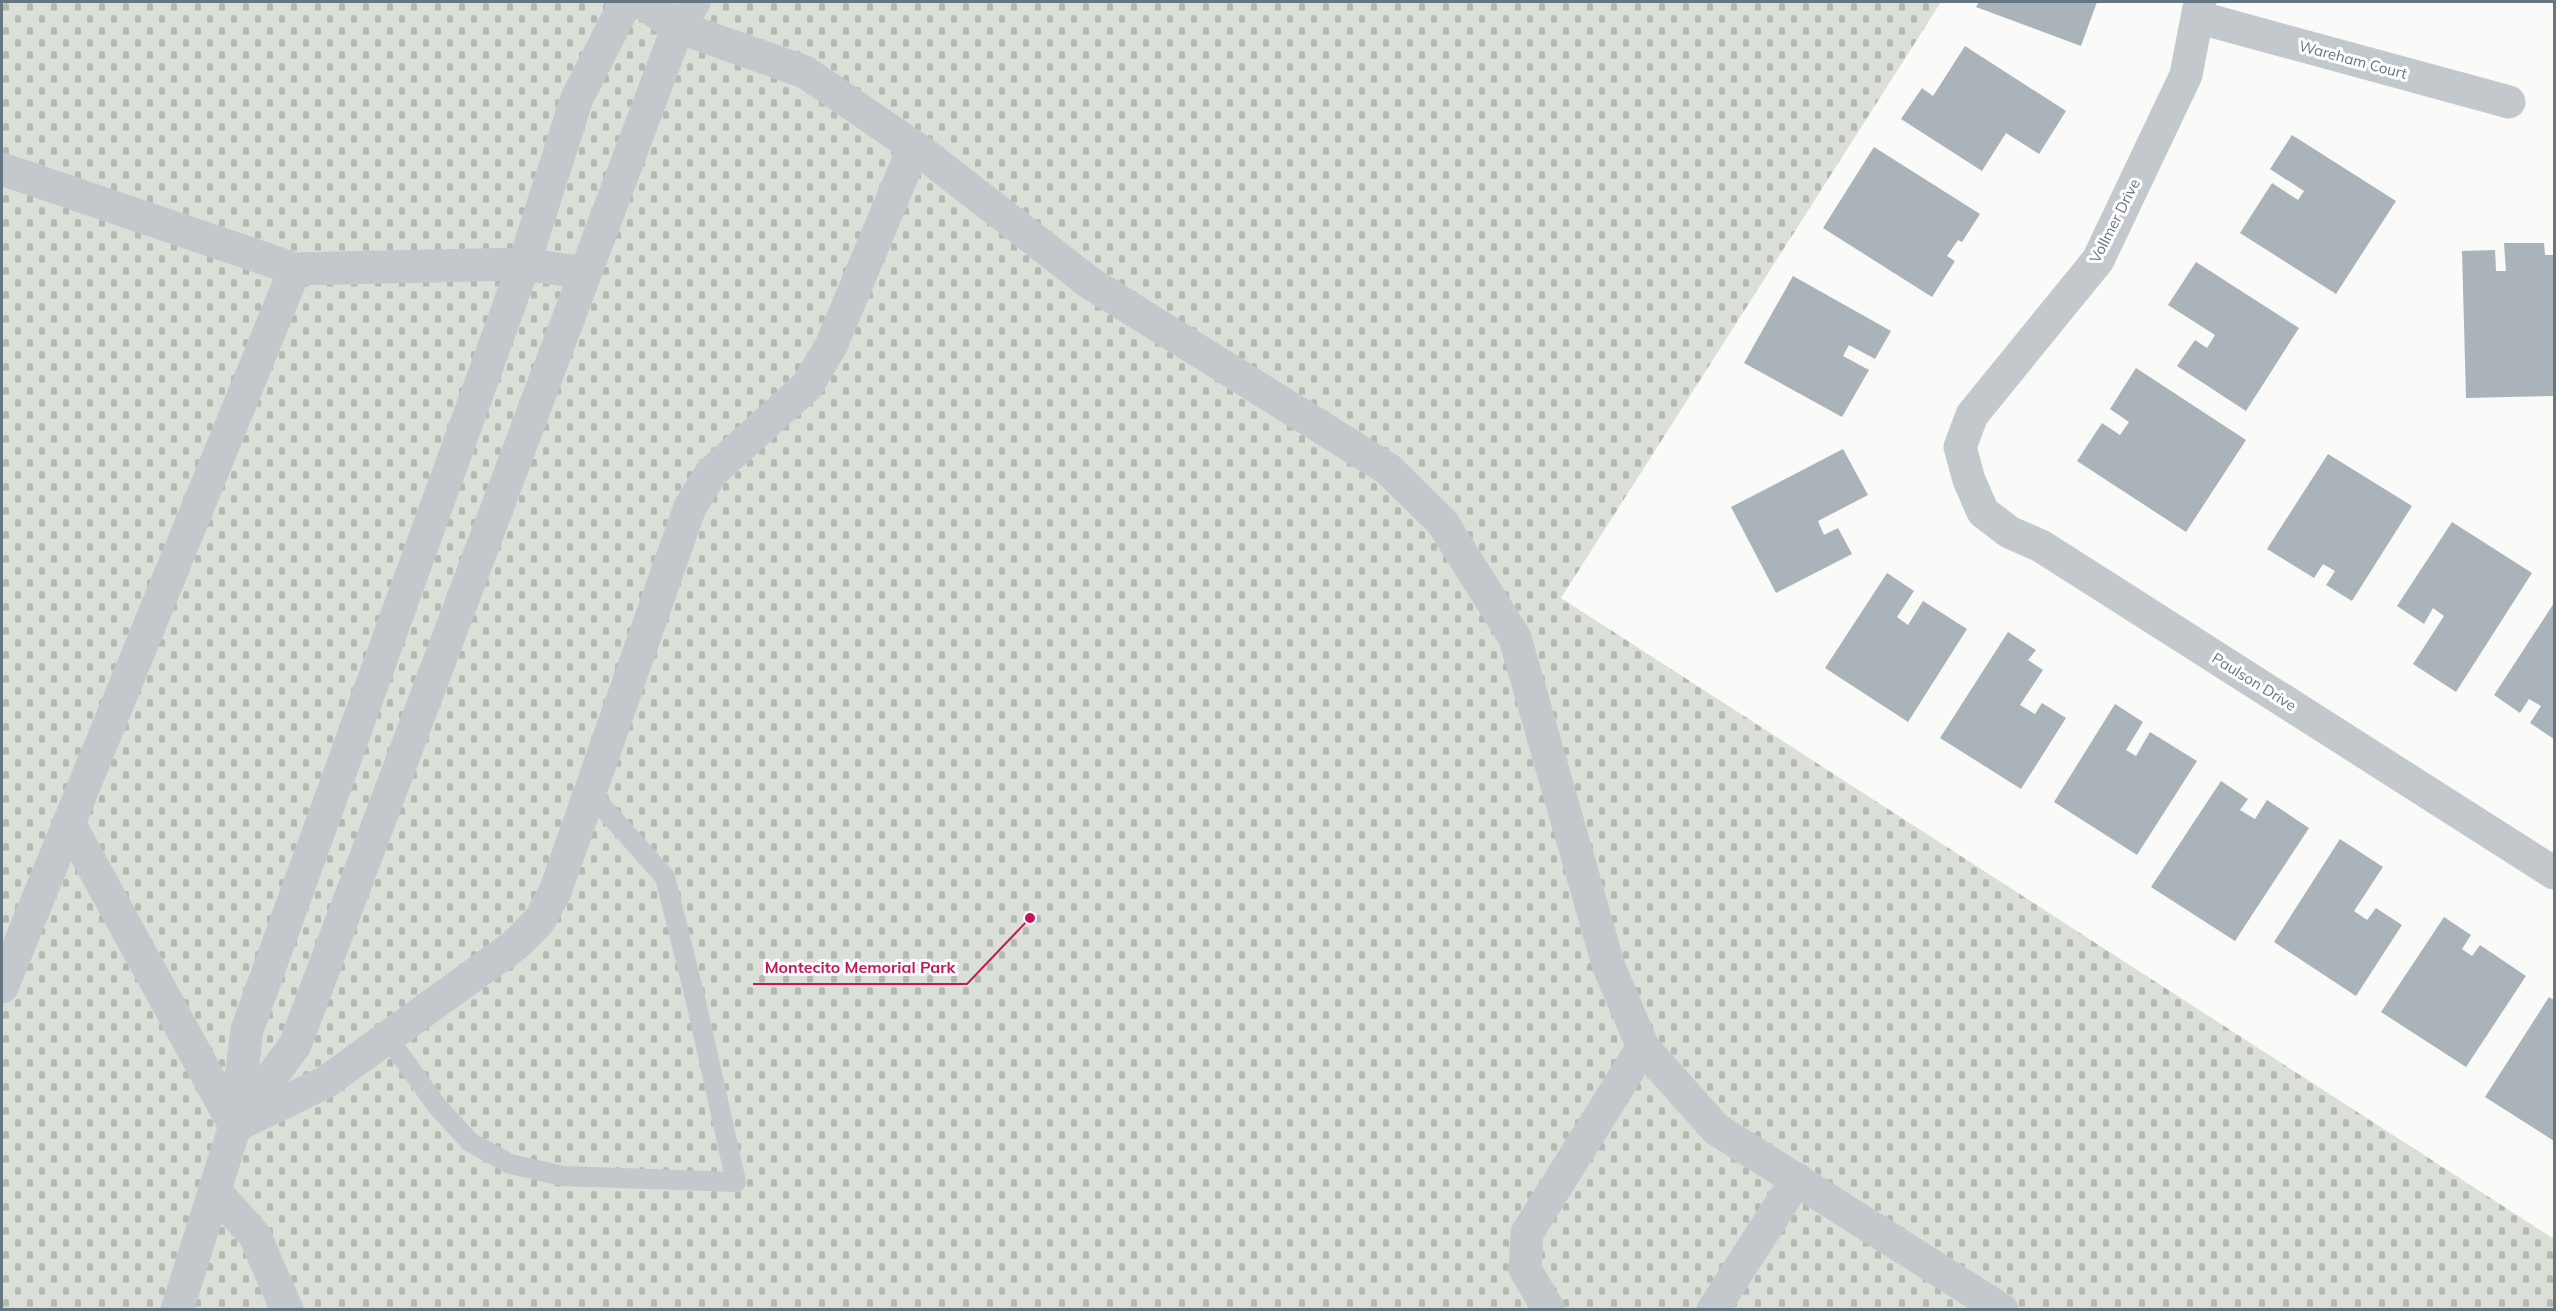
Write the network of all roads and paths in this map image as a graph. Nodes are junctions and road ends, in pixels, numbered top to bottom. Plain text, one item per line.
1 (626, 2) edge
2 (641, 2) edge
3 (2199, 9) edge
4 (686, 14) edge
5 (2509, 102) dead end
6 (914, 147) junction
7 (2, 169) edge
8 (524, 264) junction
9 (295, 269) junction
10 (585, 273) junction
11 (1969, 480) joint
12 (590, 793) junction
13 (69, 823) junction
14 (2554, 873) edge
15 (2, 987) edge
16 (388, 1038) junction
17 (1643, 1047) junction
18 (235, 1126) junction
19 (1797, 1179) junction
20 (214, 1190) junction
21 (177, 1310) edge
22 (287, 1310) edge
23 (1549, 1310) edge
24 (1713, 1310) edge
25 (2002, 1310) edge

1 - 8 street
2 - 4 street
3 - 5 street, Wareham Court
3 - 11 street, Vollmer Drive
4 - 6 street
4 - 10 street
6 - 12 street
6 - 17 street
7 - 9 street
8 - 9 street
8 - 10 street
8 - 18 street
9 - 13 street
10 - 18 street
11 - 14 street, Paulson Drive
12 - 16 street
12 - 16 lane
13 - 15 street
13 - 18 street
16 - 18 street
17 - 19 street
17 - 23 street
18 - 20 street
19 - 24 street
19 - 25 street
20 - 21 street
20 - 22 street

